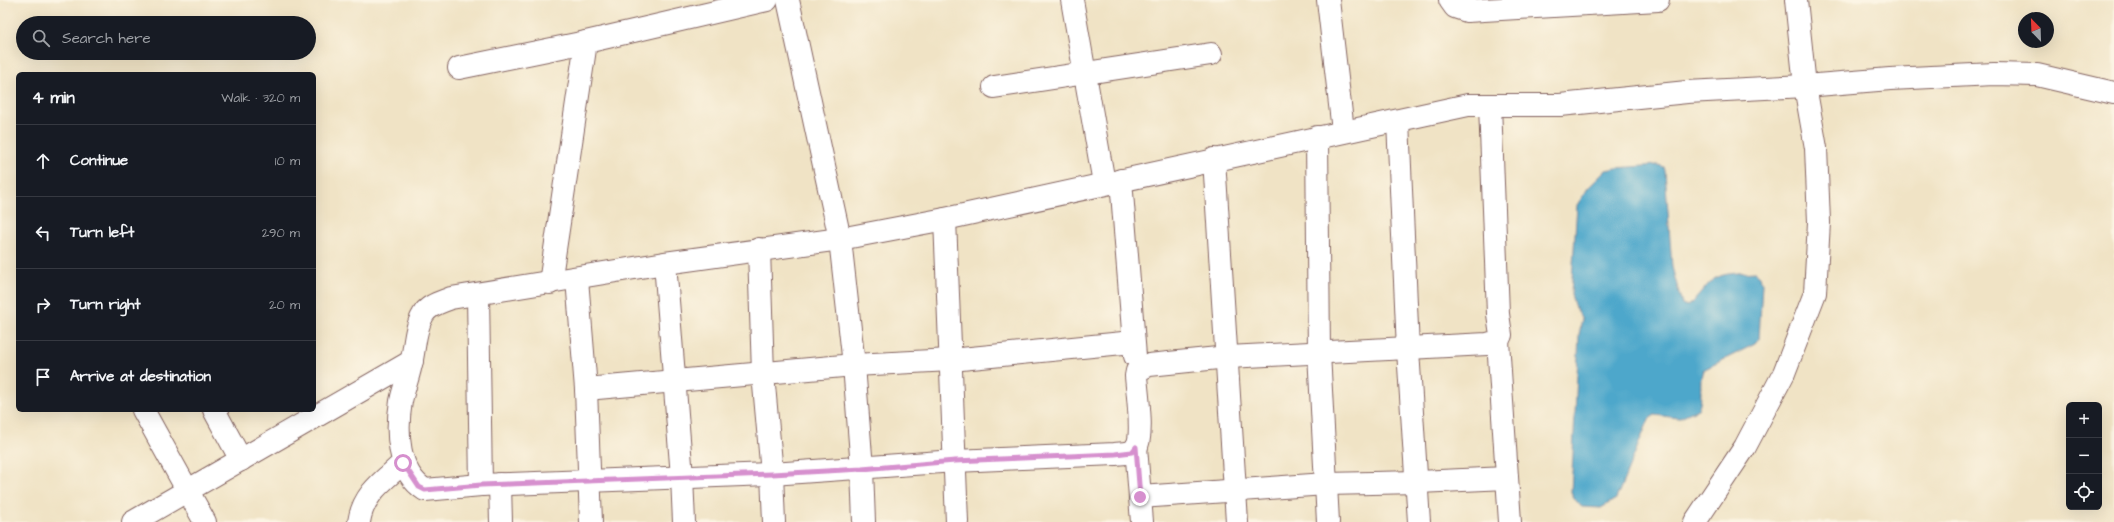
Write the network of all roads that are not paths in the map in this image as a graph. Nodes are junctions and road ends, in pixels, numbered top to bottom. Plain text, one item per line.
1 (767, 0) edge
2 (788, 0) edge
3 (1072, 0) edge
4 (1328, 0) edge
5 (1450, 0) edge
6 (1658, 0) edge
7 (1796, 0) edge
8 (586, 42) junction
9 (1210, 54) dead end
10 (459, 68) dead end
11 (1085, 72) junction
12 (1805, 86) junction
13 (994, 87) dead end
14 (2114, 93) edge
15 (1490, 105) junction
16 (1398, 121) junction
17 (1343, 131) junction
18 (1317, 137) junction
19 (1214, 159) junction
20 (1112, 182) junction
21 (945, 219) junction
22 (840, 239) junction
23 (759, 249) junction
24 (665, 263) junction
25 (577, 279) junction
26 (550, 283) junction
27 (478, 295) junction
28 (1498, 341) junction
29 (1133, 342) junction
30 (1408, 350) junction
31 (1319, 353) junction
32 (1228, 358) junction
33 (951, 360) junction
34 (412, 361) junction
35 (854, 365) junction
36 (1137, 371) junction
37 (764, 374) junction
38 (675, 382) junction
39 (586, 389) junction
40 (144, 412) edge
41 (215, 412) edge
42 (1136, 447) junction
43 (241, 460) junction
44 (955, 461) junction
45 (403, 463) junction
46 (862, 469) junction
47 (772, 474) junction
48 (682, 477) junction
49 (1507, 478) junction
50 (590, 482) junction
51 (1418, 482) junction
52 (1326, 484) junction
53 (490, 485) junction
54 (188, 490) junction
55 (1235, 490) junction
56 (1140, 497) junction
57 (133, 522) edge
58 (205, 522) edge
59 (359, 522) edge
60 (501, 522) edge
61 (591, 522) edge
62 (684, 522) edge
63 (774, 522) edge
64 (864, 522) edge
65 (957, 522) edge
66 (1142, 522) edge
67 (1237, 522) edge
68 (1328, 522) edge
69 (1419, 522) edge
70 (1510, 522) edge
71 (1695, 522) edge

1 - 8 street
2 - 22 street
3 - 11 street
4 - 17 street
5 - 6 street
7 - 12 street
8 - 10 street
8 - 26 street
9 - 11 street
11 - 13 street
11 - 20 street
12 - 14 street
12 - 15 street
12 - 71 street
15 - 16 street
15 - 28 street
16 - 17 street
16 - 30 street
17 - 18 street
18 - 19 street
18 - 31 street
19 - 20 street
19 - 32 street
20 - 21 street
20 - 29 street
21 - 22 street
21 - 33 street
22 - 23 street
22 - 35 street
23 - 24 street
23 - 37 street
24 - 25 street
24 - 38 street
25 - 26 street
25 - 39 street
26 - 27 street
27 - 34 street
27 - 53 street
28 - 30 street
28 - 49 street
29 - 33 street
29 - 36 street
30 - 31 street
30 - 51 street
31 - 32 street
31 - 52 street
32 - 36 street
32 - 55 street
33 - 35 street
33 - 44 street
34 - 43 street
34 - 45 street
35 - 37 street
35 - 46 street
36 - 42 street
37 - 38 street
37 - 47 street
38 - 39 street
38 - 48 street
39 - 50 street
40 - 54 street
41 - 43 street
42 - 44 street
42 - 56 street
43 - 54 street
44 - 46 street
44 - 65 street
45 - 53 street
45 - 59 street
46 - 47 street
46 - 64 street
47 - 48 street
47 - 63 street
48 - 50 street
48 - 62 street
49 - 51 street
49 - 70 street
50 - 53 street
50 - 61 street
51 - 52 street
51 - 69 street
52 - 55 street
52 - 68 street
53 - 60 street
54 - 57 street
54 - 58 street
55 - 56 street
55 - 67 street
56 - 66 street

